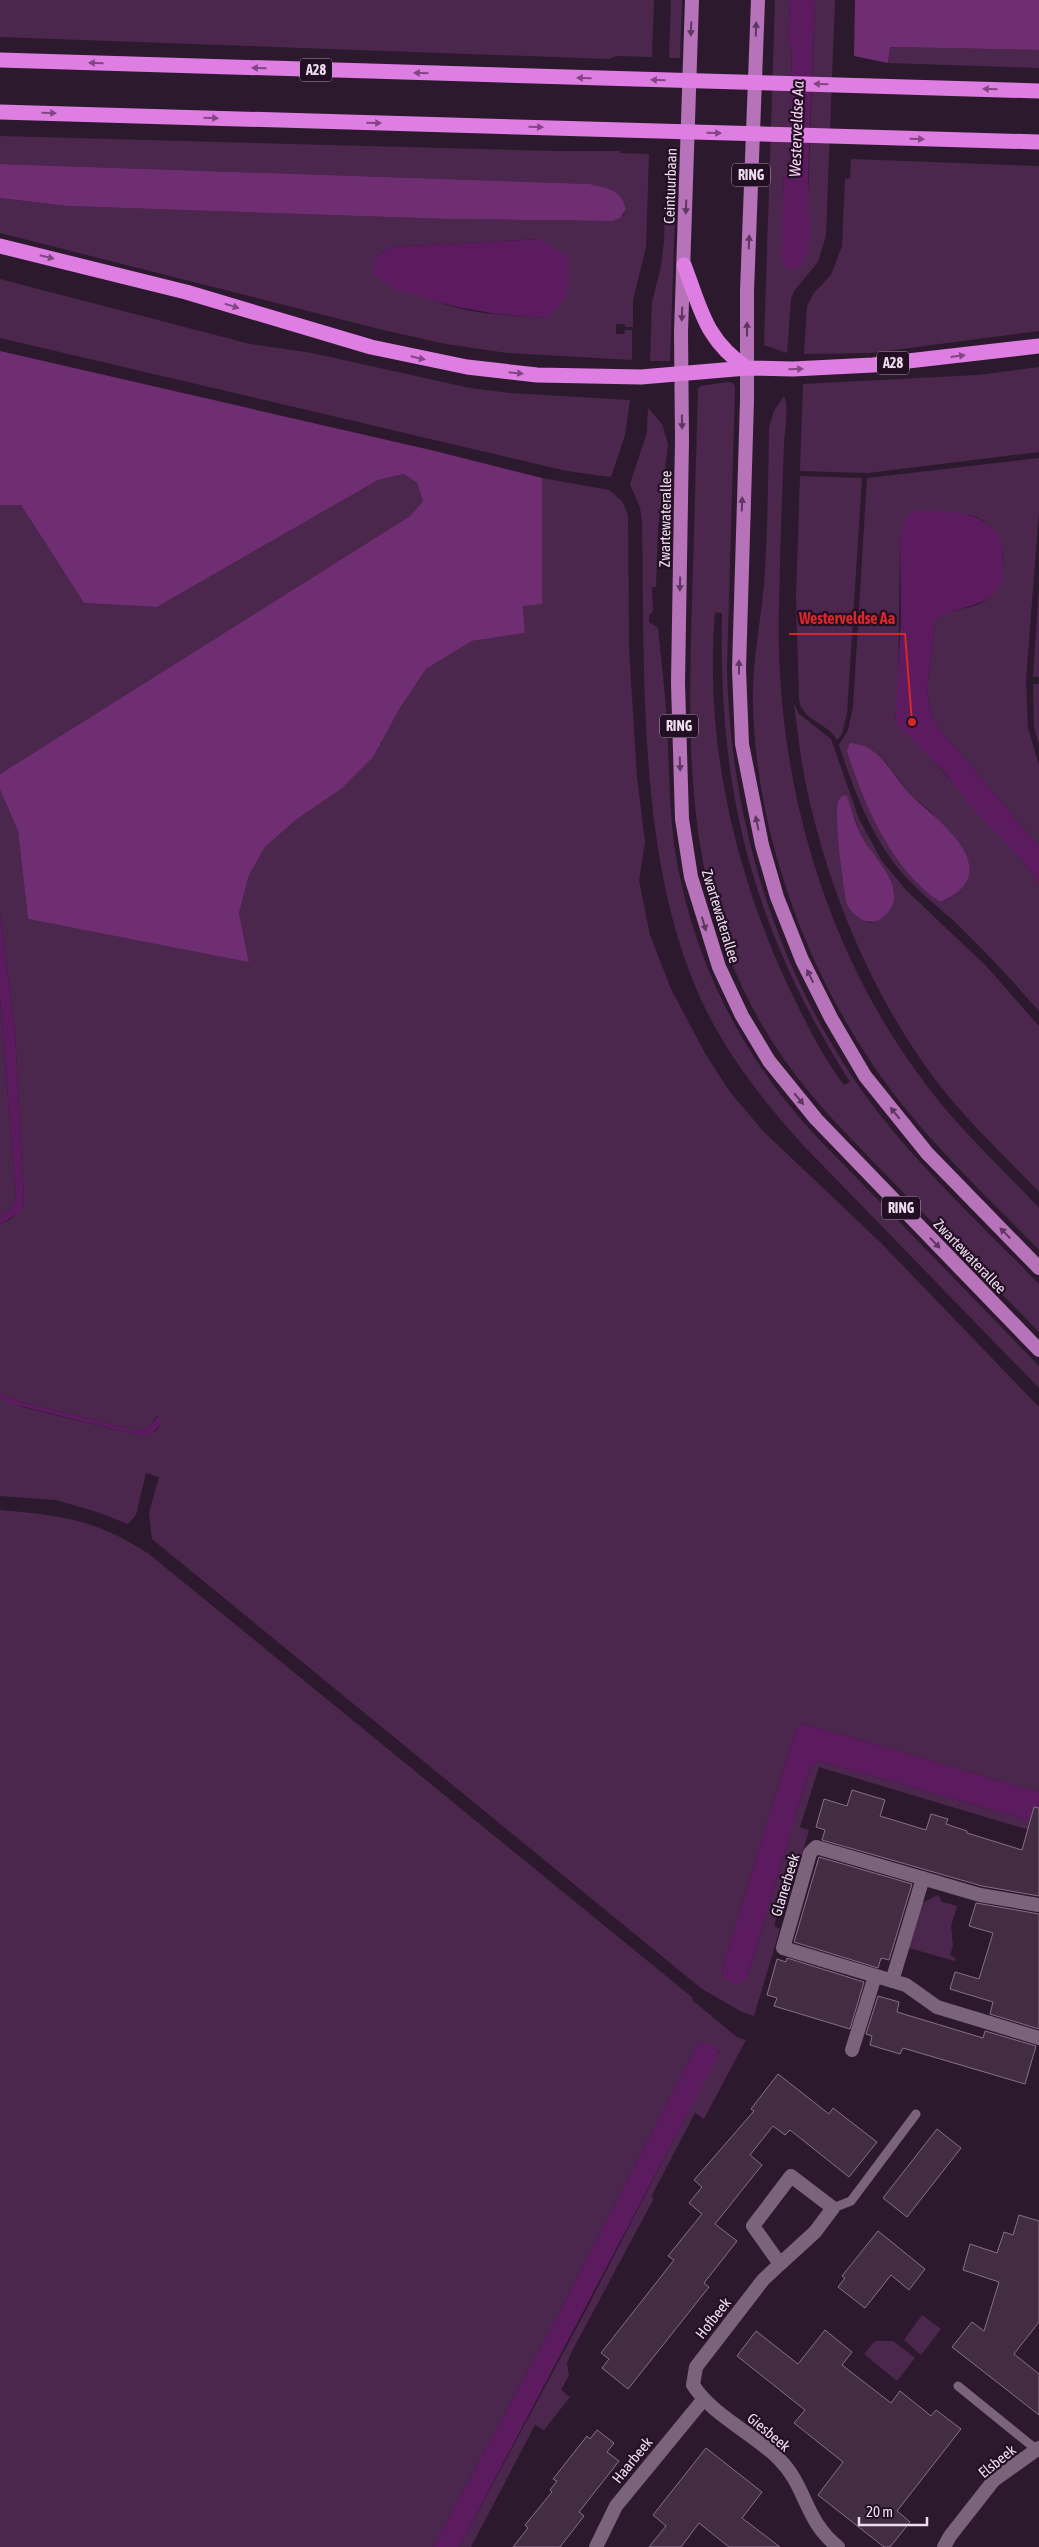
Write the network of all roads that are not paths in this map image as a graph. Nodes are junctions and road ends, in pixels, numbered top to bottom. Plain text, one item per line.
1 (692, 0) edge
2 (758, 0) edge
3 (0, 60) edge
4 (1039, 90) edge
5 (0, 112) edge
6 (1039, 142) edge
7 (0, 246) edge
8 (684, 265) junction
9 (1039, 346) edge
10 (747, 368) junction
11 (681, 373) junction
12 (1039, 1268) edge
13 (1039, 1350) edge
14 (923, 1878) junction
15 (1039, 1905) edge
16 (874, 1976) junction
17 (892, 1981) junction
18 (1039, 2038) edge
19 (852, 2050) dead end
20 (916, 2114) dead end
21 (833, 2208) junction
22 (780, 2264) junction
23 (958, 2386) dead end
24 (703, 2400) junction
25 (1038, 2449) edge
26 (596, 2547) edge
27 (838, 2547) edge
28 (944, 2547) edge

1 -> 8 main road, Ceintuurbaan / RING
10 -> 2 main road, RING
4 -> 3 highway, A28
5 -> 6 highway
7 -> 11 highway, A28
8 - 10 highway
8 -> 11 main road, Ceintuurbaan / RING
10 -> 9 highway, A28
10 - 11 highway, A28
12 -> 10 main road, RING
11 -> 13 main road, Zwartewaterallee / RING
14 - 15 street, Glanerbeek
14 - 16 street, Glanerbeek
14 - 17 street
16 - 17 street, Glanerbeek
16 - 19 street
17 - 18 street, Glanerbeek
20 - 21 lane, Hofbeek
21 - 22 street, Hofbeek
21 - 22 street
22 - 24 street, Hofbeek
23 - 25 lane, Elsbeek
24 - 26 street, Haarbeek
24 - 27 street, Giesbeek
25 - 28 street, Elsbeek

